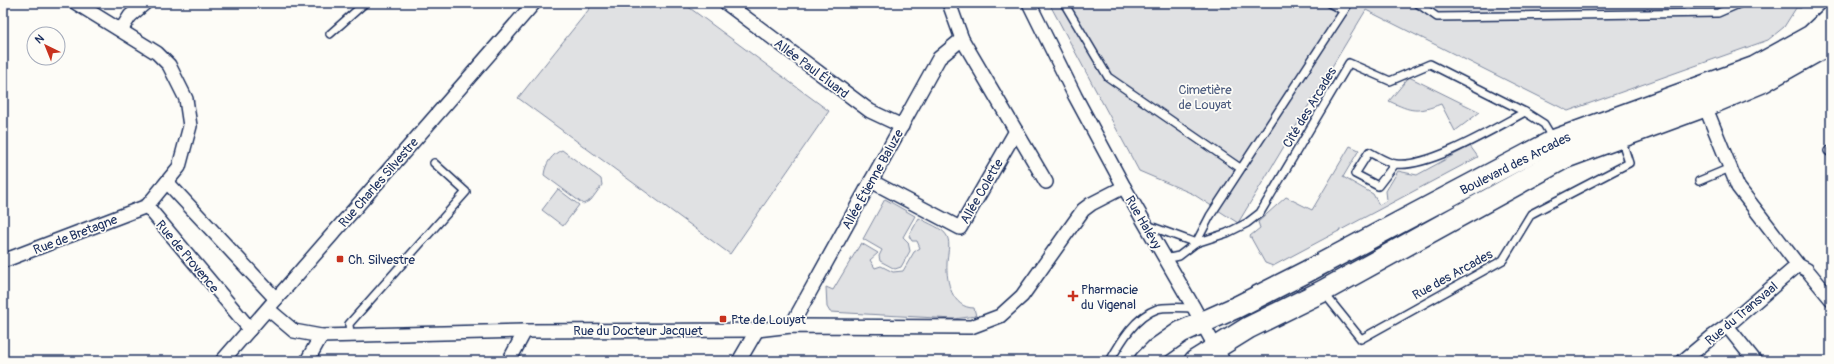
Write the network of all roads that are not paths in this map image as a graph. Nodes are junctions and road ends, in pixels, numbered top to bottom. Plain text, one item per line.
1 (76, 3) edge
2 (145, 3) edge
3 (365, 3) edge
4 (534, 3) edge
5 (726, 3) edge
6 (948, 3) edge
7 (1029, 3) edge
8 (1064, 3) edge
9 (1329, 3) edge
10 (1349, 3) edge
11 (1417, 3) edge
12 (1741, 3) edge
13 (1831, 9) edge
14 (1344, 11) junction
15 (1831, 17) edge
16 (121, 30) junction
17 (330, 34) dead end
18 (1811, 36) junction
19 (962, 39) junction
20 (1831, 43) edge
21 (1705, 106) junction
22 (1525, 112) junction
23 (902, 126) junction
24 (1016, 131) junction
25 (1621, 137) junction
26 (1555, 140) junction
27 (434, 163) dead end
28 (1395, 164) junction
29 (1240, 168) junction
30 (1730, 168) junction
31 (871, 181) junction
32 (167, 182) junction
33 (1046, 182) dead end
34 (1699, 182) dead end
35 (1124, 187) junction
36 (147, 206) junction
37 (1145, 224) junction
38 (1196, 243) junction
39 (1165, 259) junction
40 (3, 261) edge
41 (1798, 265) junction
42 (1323, 291) junction
43 (276, 299) junction
44 (1831, 299) edge
45 (268, 309) junction
46 (1198, 315) junction
47 (791, 326) junction
48 (1728, 326) junction
49 (250, 329) junction
50 (757, 330) junction
51 (525, 331) junction
52 (350, 335) junction
53 (321, 336) junction
54 (1219, 354) edge
55 (222, 361) edge
56 (307, 361) edge
57 (509, 361) edge
58 (739, 361) edge
59 (1110, 361) edge
60 (1145, 361) edge
61 (1195, 361) edge
62 (1683, 361) edge
63 (1755, 361) edge

1 - 16 street
2 - 16 street
3 - 17 lane
4 - 43 street, Rue Charles Silvestre
5 - 23 street, Allée Paul Éluard
6 - 19 street
7 - 35 street, Rue Halévy
8 - 29 lane
9 - 14 lane
10 - 14 lane
11 - 12 lane
13 - 18 main road
14 - 29 lane
15 - 18 main road, Boulevard des Arcades
16 - 32 street
18 - 26 main road, Boulevard des Arcades
19 - 23 street, Allée Étienne Baluze
19 - 24 street
20 - 21 main road, Boulevard des Arcades
21 - 25 main road, Boulevard des Arcades
21 - 30 street
22 - 26 lane, Cité des Arcades
22 - 28 lane
22 - 38 lane, Cité des Arcades
23 - 31 street, Allée Étienne Baluze
24 - 31 street, Allée Colette
24 - 33 street
25 - 42 main road, Boulevard des Arcades
25 - 42 lane, Rue des Arcades
26 - 46 main road, Boulevard des Arcades
27 - 52 lane
28 - 28 lane
29 - 38 lane
30 - 34 lane
30 - 41 street
31 - 47 street, Allée Étienne Baluze
32 - 36 street
32 - 43 street
35 - 37 street, Rue Halévy
35 - 47 street, Rue du Docteur Jacquet
36 - 40 street, Rue de Bretagne
36 - 49 street, Rue de Provence
37 - 38 lane
37 - 39 street, Rue Halévy
38 - 39 lane
39 - 46 street, Rue Halévy
41 - 44 street
41 - 48 street, Rue du Transvaal
42 - 54 main road, Boulevard des Arcades
43 - 45 street, Rue Charles Silvestre
45 - 49 street, Rue Charles Silvestre
45 - 53 street, Rue du Docteur Jacquet
46 - 54 street, Rue Halévy
46 - 59 lane
46 - 60 main road, Boulevard des Arcades
47 - 50 street, Rue du Docteur Jacquet
48 - 62 street, Rue du Transvaal
48 - 63 street
49 - 55 street, Rue Charles Silvestre
50 - 51 street, Rue du Docteur Jacquet
50 - 58 street
51 - 52 street, Rue du Docteur Jacquet
51 - 57 street
52 - 53 street, Rue du Docteur Jacquet
53 - 56 street
54 - 61 main road, Boulevard des Arcades

